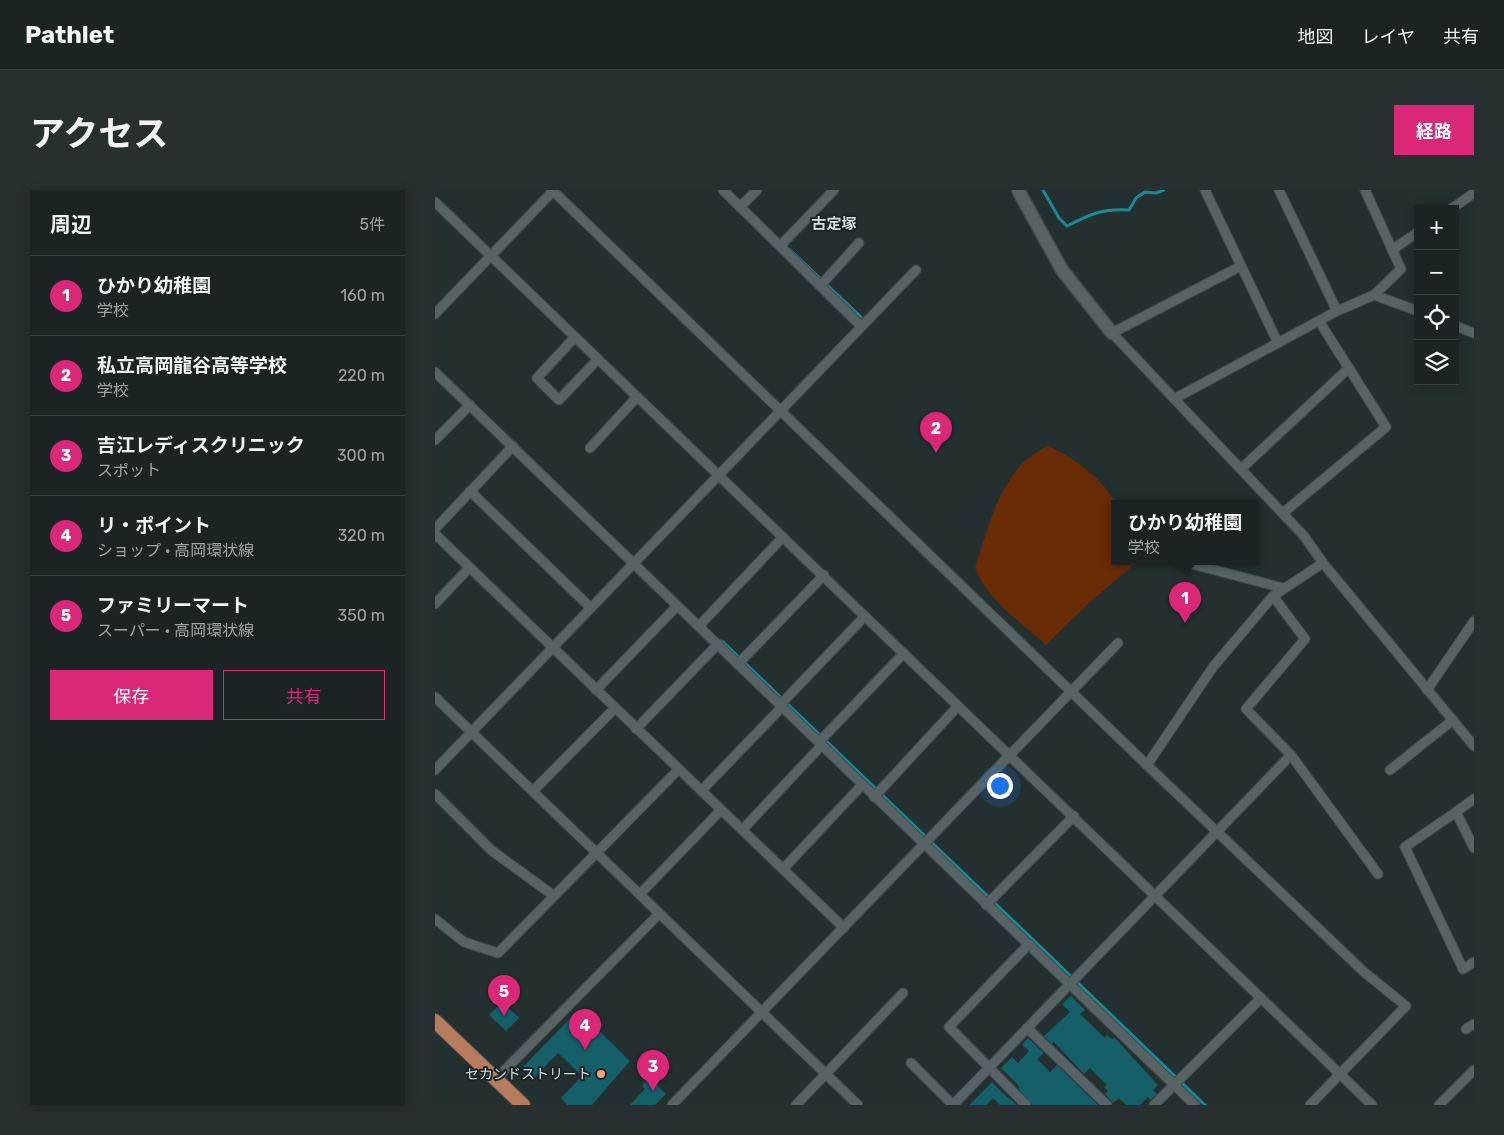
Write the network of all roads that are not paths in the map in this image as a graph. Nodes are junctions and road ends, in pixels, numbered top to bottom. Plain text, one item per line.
1 (553, 190) edge
2 (723, 190) edge
3 (757, 190) edge
4 (834, 190) edge
5 (1018, 190) edge
6 (1205, 190) edge
7 (1279, 190) edge
8 (1365, 190) edge
9 (1474, 193) edge
10 (435, 202) edge
11 (1457, 205) edge
12 (740, 207) junction
13 (1414, 235) edge
14 (859, 243) dead end
15 (780, 246) junction
16 (1392, 250) junction
17 (491, 256) junction
18 (1241, 266) junction
19 (916, 270) dead end
20 (820, 286) junction
21 (1374, 295) junction
22 (1414, 310) edge
23 (1337, 311) junction
24 (435, 314) edge
25 (1319, 321) junction
26 (861, 326) junction
27 (1459, 327) edge
28 (1113, 333) junction
29 (1474, 333) edge
30 (575, 337) junction
31 (1278, 343) junction
32 (598, 359) junction
33 (1349, 368) junction
34 (435, 372) edge
35 (637, 396) junction
36 (1174, 399) junction
37 (471, 405) junction
38 (779, 410) junction
39 (435, 440) edge
40 (513, 446) junction
41 (590, 448) dead end
42 (1241, 469) junction
43 (720, 476) junction
44 (470, 491) junction
45 (1283, 513) junction
46 (435, 529) edge
47 (435, 534) edge
48 (783, 537) junction
49 (1323, 563) junction
50 (634, 564) junction
51 (1196, 565) edge
52 (469, 568) junction
53 (824, 575) junction
54 (1283, 588) junction
55 (1273, 596) junction
56 (435, 604) edge
57 (677, 606) junction
58 (591, 608) junction
59 (865, 616) junction
60 (1474, 621) edge
61 (699, 626) junction
62 (1118, 643) dead end
63 (718, 644) junction
64 (553, 648) junction
65 (904, 653) junction
66 (741, 661) junction
67 (595, 690) junction
68 (1071, 690) junction
69 (1427, 690) junction
70 (435, 697) edge
71 (783, 704) junction
72 (958, 706) junction
73 (615, 708) junction
74 (1453, 720) junction
75 (637, 730) junction
76 (472, 732) junction
77 (822, 740) junction
78 (1474, 746) edge
79 (1010, 753) junction
80 (1291, 755) junction
81 (1147, 765) junction
82 (435, 770) edge
83 (678, 770) junction
84 (1390, 770) dead end
85 (863, 785) junction
86 (702, 790) junction
87 (533, 791) junction
88 (878, 793) junction
89 (435, 794) edge
90 (1474, 799) edge
91 (721, 810) junction
92 (1456, 812) junction
93 (1075, 816) junction
94 (743, 829) junction
95 (1217, 831) junction
96 (927, 840) junction
97 (1474, 848) edge
98 (597, 853) junction
99 (783, 869) junction
100 (1378, 874) dead end
101 (640, 894) junction
102 (1157, 895) junction
103 (554, 896) junction
104 (990, 902) junction
105 (659, 914) junction
106 (435, 919) edge
107 (844, 928) junction
108 (1029, 944) junction
109 (1474, 962) edge
110 (1073, 981) junction
111 (903, 993) dead end
112 (1261, 998) junction
113 (763, 1012) junction
114 (435, 1022) edge
115 (1027, 1028) junction
116 (911, 1063) dead end
117 (989, 1068) junction
118 (1474, 1070) edge
119 (825, 1074) junction
120 (1341, 1074) junction
121 (495, 1079) junction
122 (1178, 1081) junction
123 (523, 1105) edge
124 (672, 1105) edge
125 (796, 1105) edge
126 (858, 1105) edge
127 (953, 1105) edge
128 (1026, 1105) edge
129 (1107, 1105) edge
130 (1154, 1105) edge
131 (1195, 1105) edge
132 (1311, 1105) edge
133 (1373, 1105) edge
134 (1439, 1105) edge

1 - 17 street
1 - 38 street
2 - 12 street
3 - 12 street
4 - 15 street
5 - 28 street
6 - 18 street
7 - 23 street
8 - 16 street
9 - 11 street
10 - 17 street
12 - 15 street
13 - 16 street
14 - 20 street
15 - 20 street
16 - 21 street
17 - 24 street
17 - 30 street
18 - 28 street
18 - 31 street
19 - 26 street
20 - 26 street
21 - 22 street
21 - 23 street
23 - 25 street
25 - 31 street
25 - 33 street
26 - 38 street
27 - 29 street
28 - 36 street
30 - 32 street
30 - 32 street
31 - 36 street
32 - 35 street
33 - 42 street
33 - 45 street
34 - 37 street
35 - 41 street
35 - 43 street
36 - 42 street
37 - 39 street
37 - 40 street
38 - 43 street
38 - 68 street
40 - 44 street
40 - 50 street
42 - 45 street
43 - 48 street
43 - 50 street
44 - 46 street
44 - 58 street
45 - 49 street
47 - 52 street
48 - 53 street
48 - 61 street
49 - 54 street
49 - 69 street
50 - 57 street
50 - 58 street
51 - 54 street
52 - 56 street
52 - 64 street
53 - 59 street
53 - 66 street
54 - 55 street
55 - 80 street
55 - 81 street
57 - 61 street
57 - 67 street
58 - 64 street
59 - 65 street
59 - 71 street
60 - 69 street
61 - 63 street
62 - 68 street
63 - 66 street
63 - 75 street
64 - 67 street
64 - 76 street
65 - 72 street
65 - 77 street
66 - 71 street
67 - 73 street
68 - 79 street
68 - 81 street
69 - 74 street
70 - 76 street
71 - 77 street
71 - 86 street
72 - 79 street
72 - 88 street
73 - 75 street
73 - 87 street
74 - 78 street
74 - 84 street
75 - 83 street
76 - 82 street
76 - 87 street
77 - 85 street
77 - 94 street
79 - 93 street
79 - 96 street
80 - 95 street
80 - 100 street
81 - 95 street
83 - 86 street
83 - 98 street
85 - 88 street
85 - 99 street
86 - 91 street
87 - 98 street
88 - 96 street
89 - 103 street
90 - 92 street
91 - 94 street
91 - 101 street
92 - 97 street
92 - 109 street
93 - 102 street
93 - 104 street
94 - 99 street
95 - 102 street
95 - 120 street
96 - 104 street
96 - 107 street
98 - 101 street
98 - 103 street
99 - 107 street
101 - 105 street
102 - 110 street
102 - 112 street
103 - 106 street
104 - 108 street
105 - 113 street
105 - 121 street
107 - 113 street
108 - 110 street
108 - 117 street
110 - 115 street
110 - 122 street
111 - 119 street
112 - 120 street
112 - 122 street
113 - 119 street
113 - 124 street
114 - 121 main road
115 - 117 street
115 - 129 street
116 - 127 street
117 - 127 street
117 - 128 street
118 - 134 street
119 - 125 street
119 - 126 street
120 - 132 street
120 - 133 street
121 - 123 main road
122 - 130 street
122 - 131 street

